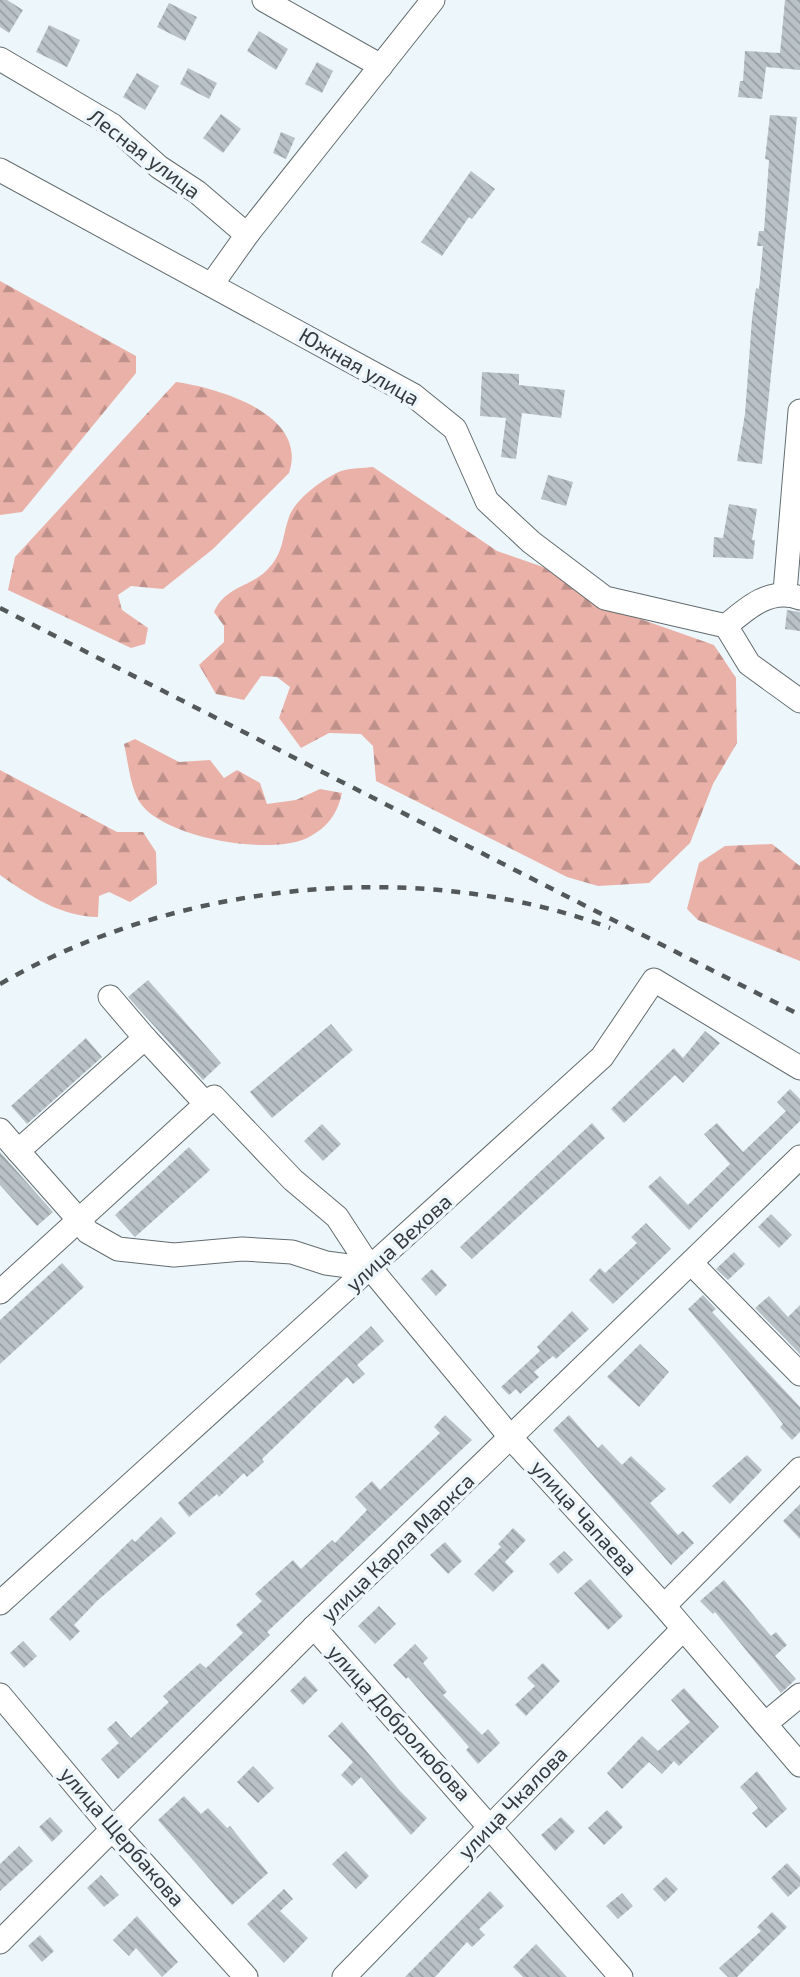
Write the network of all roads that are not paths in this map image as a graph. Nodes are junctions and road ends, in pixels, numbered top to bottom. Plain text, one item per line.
1 (264, 0) edge
2 (433, 0) edge
3 (0, 59) edge
4 (381, 66) junction
5 (0, 170) edge
6 (249, 232) junction
7 (212, 284) junction
8 (800, 411) edge
9 (792, 595) edge
10 (726, 626) junction
11 (800, 701) edge
12 (110, 997) dead end
13 (145, 1038) junction
14 (800, 1068) edge
15 (206, 1104) junction
16 (0, 1130) edge
17 (18, 1151) junction
18 (800, 1157) edge
19 (79, 1220) junction
20 (691, 1263) junction
21 (371, 1269) junction
22 (0, 1292) edge
23 (800, 1374) edge
24 (512, 1439) junction
25 (800, 1469) edge
26 (0, 1603) edge
27 (664, 1606) junction
28 (314, 1627) junction
29 (683, 1629) junction
30 (0, 1695) edge
31 (800, 1695) edge
32 (765, 1724) junction
33 (800, 1765) edge
34 (491, 1826) junction
35 (113, 1830) junction
36 (0, 1942) edge
37 (246, 1977) edge
38 (344, 1977) edge
39 (621, 1977) edge

1 - 4 street
2 - 4 street
3 - 6 street, Лесная улица
4 - 6 street
5 - 7 street, Южная улица
6 - 7 street
7 - 10 street, Южная улица
8 - 9 street
9 - 10 street
10 - 11 street
12 - 13 street
13 - 15 street
13 - 17 street
14 - 21 street, улица Вехова
15 - 19 street
15 - 21 street, улица Чапаева
16 - 17 street
17 - 19 street
18 - 20 street, улица Карла Маркса
19 - 21 street
19 - 22 street
20 - 23 street
20 - 24 street, улица Карла Маркса
21 - 24 street, улица Чапаева
21 - 26 street, улица Вехова
24 - 27 street, улица Чапаева
24 - 28 street, улица Карла Маркса
25 - 27 street
27 - 29 street, улица Чапаева
28 - 34 street, улица Добролюбова
28 - 35 street, улица Карла Маркса
29 - 32 street, улица Чапаева
29 - 34 street, улица Чкалова
30 - 35 street, улица Щербакова
31 - 32 street
32 - 33 street, улица Чапаева
34 - 38 street, улица Чкалова
34 - 39 street, улица Добролюбова
35 - 36 street, улица Карла Маркса
35 - 37 street, улица Щербакова

